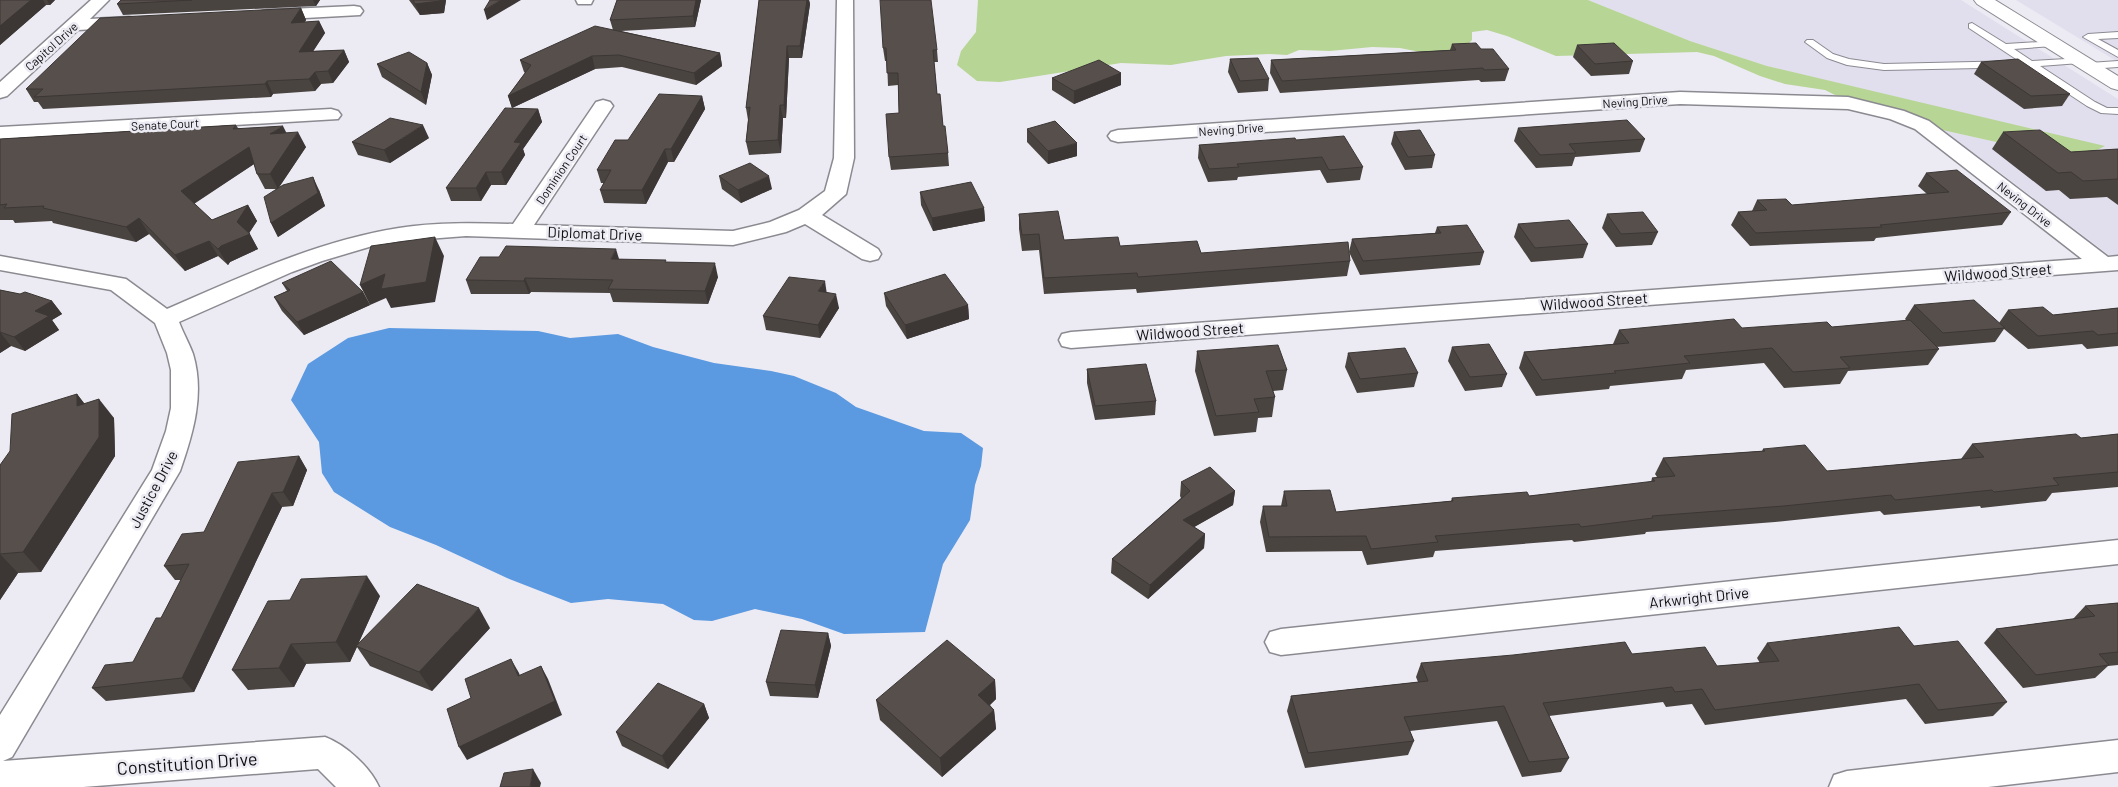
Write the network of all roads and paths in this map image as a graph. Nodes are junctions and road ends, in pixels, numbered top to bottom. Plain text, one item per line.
1 (101, 0) edge
2 (845, 0) edge
3 (1983, 0) edge
4 (354, 11) dead end
5 (248, 16) edge
6 (141, 22) edge
7 (74, 25) junction
8 (1972, 26) dead end
9 (2118, 35) edge
10 (1810, 42) dead end
11 (2053, 43) junction
12 (2004, 47) junction
13 (2118, 54) edge
14 (2085, 63) junction
15 (2029, 64) junction
16 (2118, 64) edge
17 (2118, 84) edge
18 (0, 92) edge
19 (603, 106) dead end
20 (2118, 110) edge
21 (331, 115) dead end
22 (0, 132) edge
23 (1118, 136) dead end
24 (807, 215) junction
25 (519, 231) junction
26 (870, 254) dead end
27 (0, 263) edge
28 (2110, 264) edge
29 (165, 319) junction
30 (1071, 340) dead end
31 (2118, 552) edge
32 (1281, 642) dead end
33 (0, 746) edge
34 (2118, 756) edge
35 (0, 776) edge
36 (361, 787) edge
37 (1847, 787) edge

1 - 7 street, Capitol Drive
2 - 24 street, Diplomat Drive
3 - 11 main road
4 - 5 street
6 - 7 street
7 - 18 street, Capitol Drive
8 - 12 lane
9 - 13 lane
10 - 15 lane
11 - 12 lane
11 - 14 main road
12 - 15 lane
14 - 15 lane
14 - 16 lane
14 - 17 main road
15 - 20 lane
19 - 25 street, Dominion Court
21 - 22 street, Senate Court
23 - 28 street, Neving Drive
24 - 25 street, Diplomat Drive
24 - 26 street
25 - 29 street, Diplomat Drive
27 - 29 street, Justice Drive
28 - 30 street, Wildwood Street
29 - 33 street, Justice Drive
31 - 32 street, Arkwright Drive
34 - 37 street
35 - 36 street, Constitution Drive

